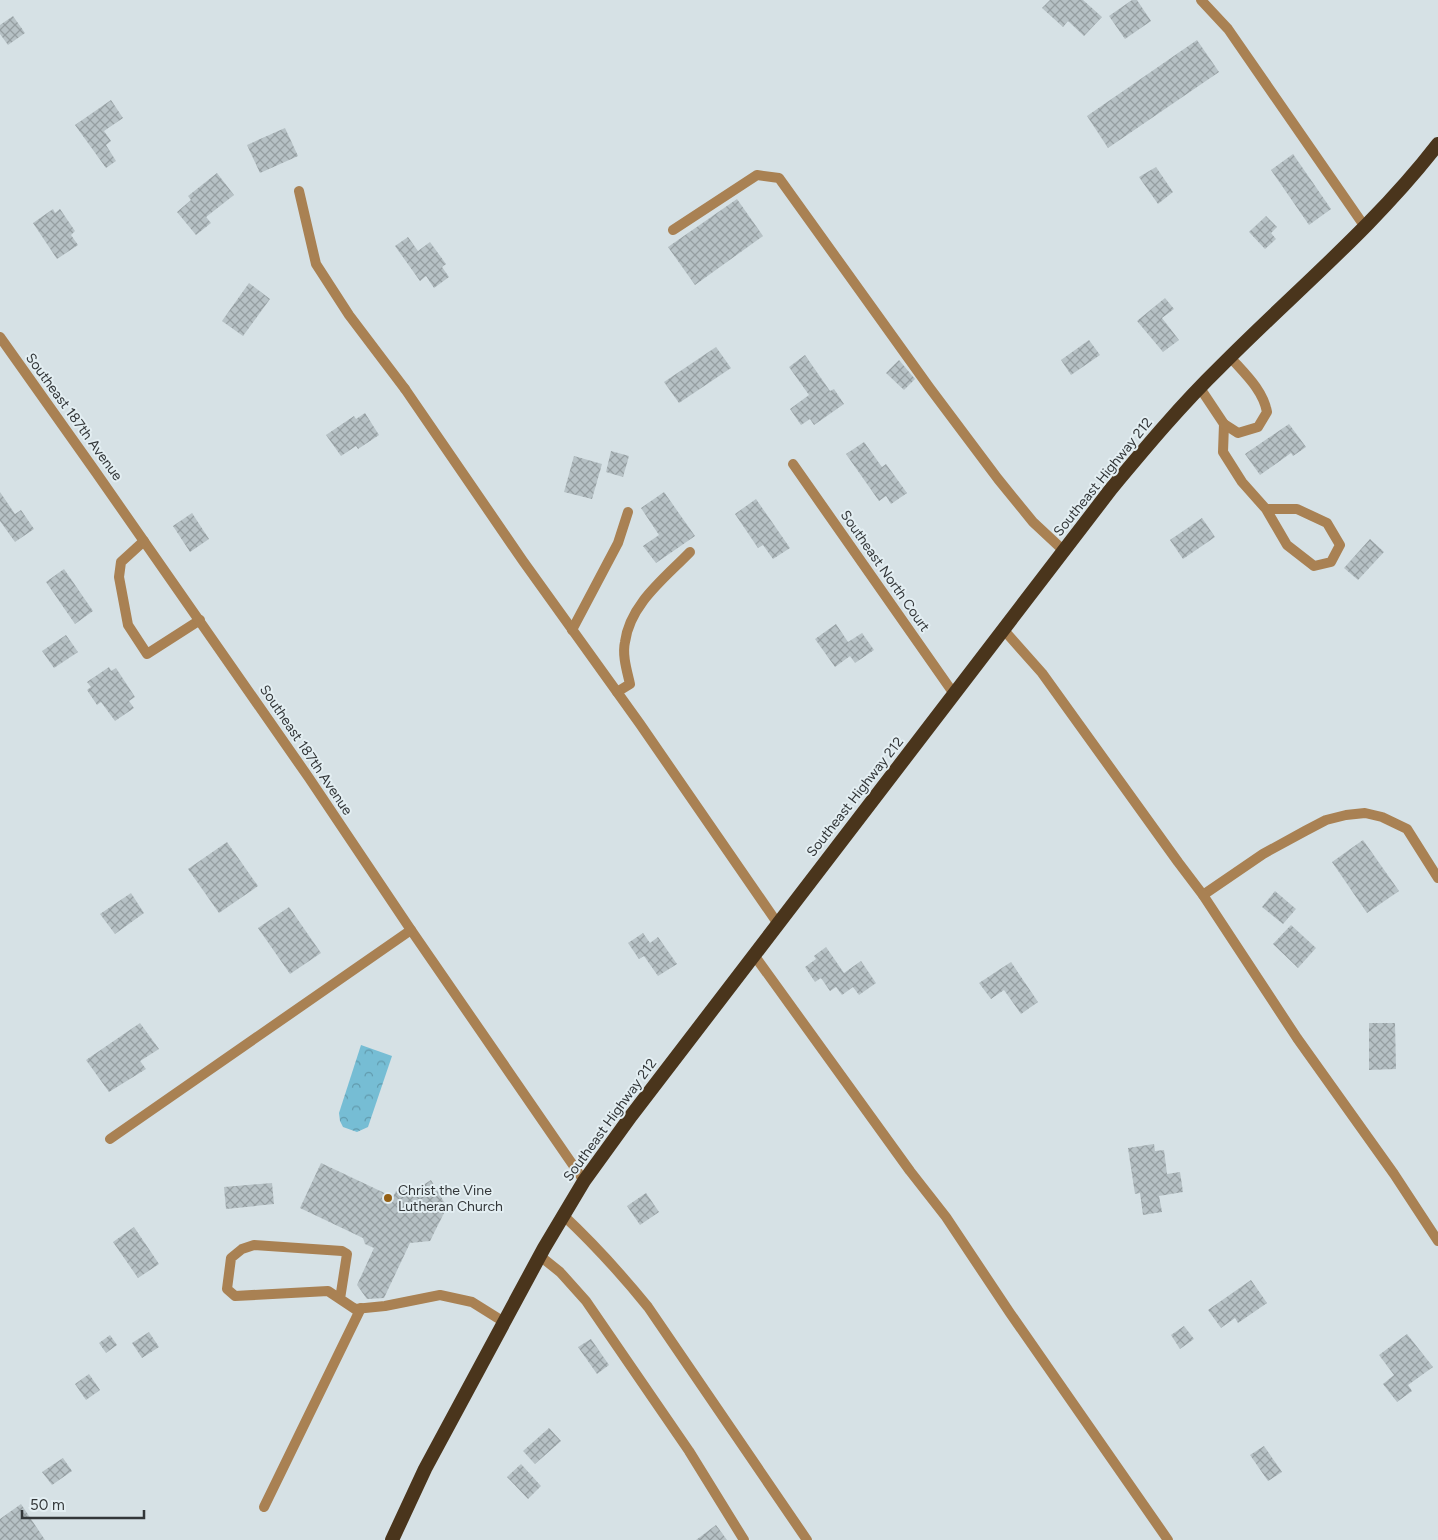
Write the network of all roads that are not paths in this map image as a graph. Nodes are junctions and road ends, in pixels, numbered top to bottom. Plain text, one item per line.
1 (1200, 0) edge
2 (1438, 144) edge
3 (299, 191) dead end
4 (1365, 227) junction
5 (673, 230) dead end
6 (0, 337) edge
7 (1230, 357) junction
8 (1200, 388) junction
9 (1224, 424) junction
10 (793, 464) dead end
11 (1266, 509) junction
12 (628, 512) dead end
13 (144, 541) junction
14 (1063, 550) junction
15 (690, 552) dead end
16 (200, 620) junction
17 (1003, 629) junction
18 (572, 630) junction
19 (617, 692) junction
20 (954, 694) junction
21 (1438, 878) edge
22 (1203, 894) junction
23 (778, 924) junction
24 (411, 930) junction
25 (754, 955) junction
26 (110, 1139) dead end
27 (584, 1181) junction
28 (563, 1216) junction
29 (1438, 1240) edge
30 (540, 1256) junction
31 (340, 1299) junction
32 (361, 1308) junction
33 (504, 1322) junction
34 (264, 1507) dead end
35 (392, 1540) edge
36 (744, 1540) edge
37 (807, 1540) edge
38 (1168, 1540) edge

1 - 4 street
2 - 4 highway, Southeast Highway 212
3 - 18 street
4 - 7 highway, Southeast Highway 212
5 - 14 street
6 - 13 street, Southeast 187th Avenue
7 - 8 highway, Southeast Highway 212
7 - 9 street
8 - 9 street
8 - 14 highway, Southeast Highway 212
9 - 11 street
10 - 20 street, Southeast North Court
11 - 11 street
12 - 18 street
13 - 16 street, Southeast 187th Avenue
13 - 16 street
14 - 17 highway, Southeast Highway 212
15 - 19 street
16 - 24 street, Southeast 187th Avenue
17 - 20 highway, Southeast Highway 212
17 - 22 street
18 - 19 street
19 - 23 street
20 - 23 highway, Southeast Highway 212
21 - 22 street
22 - 29 street
23 - 25 highway, Southeast Highway 212
24 - 26 street
24 - 27 street, Southeast 187th Avenue
25 - 27 highway, Southeast Highway 212
25 - 38 street
27 - 28 highway, Southeast Highway 212
28 - 30 highway, Southeast Highway 212
28 - 37 street
30 - 33 highway, Southeast Highway 212
30 - 36 street
31 - 31 street
31 - 32 street
32 - 33 street
32 - 34 street
33 - 35 highway, Southeast Highway 212

